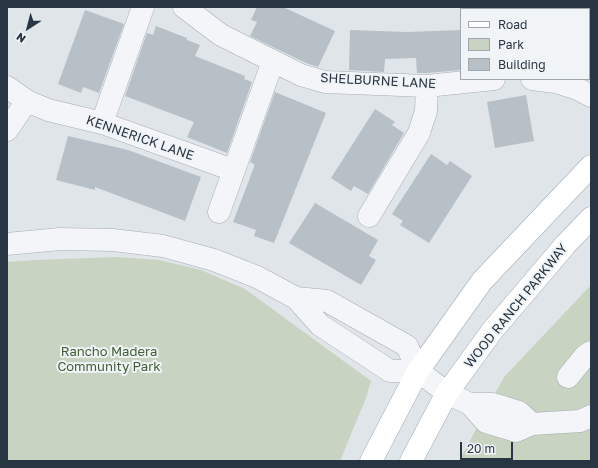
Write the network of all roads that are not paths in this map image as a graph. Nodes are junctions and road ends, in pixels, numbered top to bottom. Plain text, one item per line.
1 (144, 7) edge
2 (184, 7) edge
3 (272, 61) junction
4 (485, 80) edge
5 (540, 80) edge
6 (428, 86) junction
7 (7, 87) edge
8 (591, 96) edge
9 (27, 101) junction
10 (102, 123) junction
11 (7, 130) edge
12 (591, 166) edge
13 (233, 170) junction
14 (218, 212) dead end
15 (369, 216) dead end
16 (591, 218) edge
17 (7, 244) edge
18 (296, 298) junction
19 (591, 352) edge
20 (418, 371) junction
21 (568, 377) dead end
22 (447, 393) junction
23 (591, 416) edge
24 (371, 461) edge
25 (411, 461) edge

1 - 10 street
2 - 3 street, SHELBURNE LANE
3 - 6 street, SHELBURNE LANE
3 - 13 street
4 - 6 street, SHELBURNE LANE
5 - 8 street
6 - 15 street
7 - 9 street, KENNERICK LANE
9 - 10 street, KENNERICK LANE
9 - 11 street
10 - 13 street, KENNERICK LANE
12 - 20 main road
13 - 14 street
16 - 22 main road, WOOD RANCH PARKWAY
17 - 18 street
18 - 20 street
18 - 20 street
19 - 21 street
20 - 22 street
20 - 24 main road
22 - 23 street
22 - 25 main road, WOOD RANCH PARKWAY

